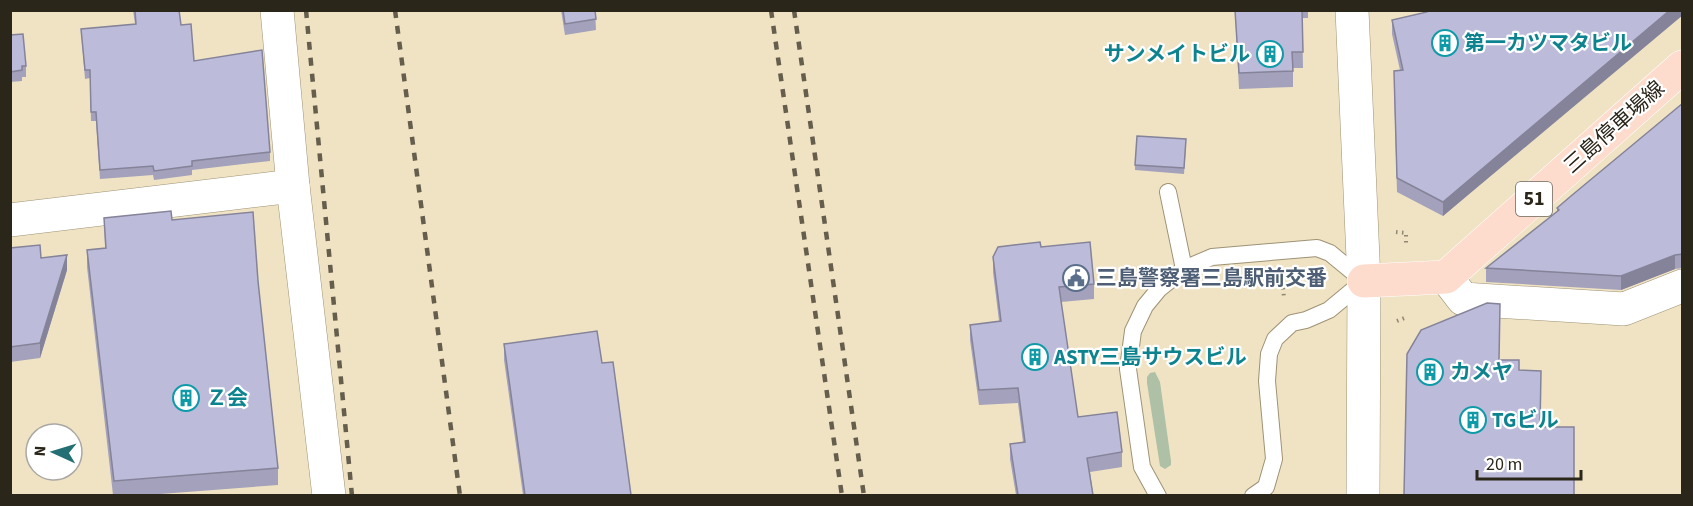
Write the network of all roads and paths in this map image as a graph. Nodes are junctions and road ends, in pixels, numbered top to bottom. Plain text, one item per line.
1 (277, 10) edge
2 (1352, 10) edge
3 (1683, 67) edge
4 (293, 186) junction
5 (1168, 192) dead end
6 (10, 220) edge
7 (1184, 269) junction
8 (1446, 277) junction
9 (1364, 281) junction
10 (1683, 286) edge
11 (329, 495) edge
12 (1158, 495) edge
13 (1253, 495) edge
14 (1363, 495) edge

1 - 4 street
2 - 9 street
3 - 8 main road, 三島停車場線 / 51
4 - 6 street
4 - 11 street
5 - 7 lane
7 - 9 lane
7 - 12 lane
8 - 9 main road
8 - 10 street
9 - 13 lane
9 - 14 street

